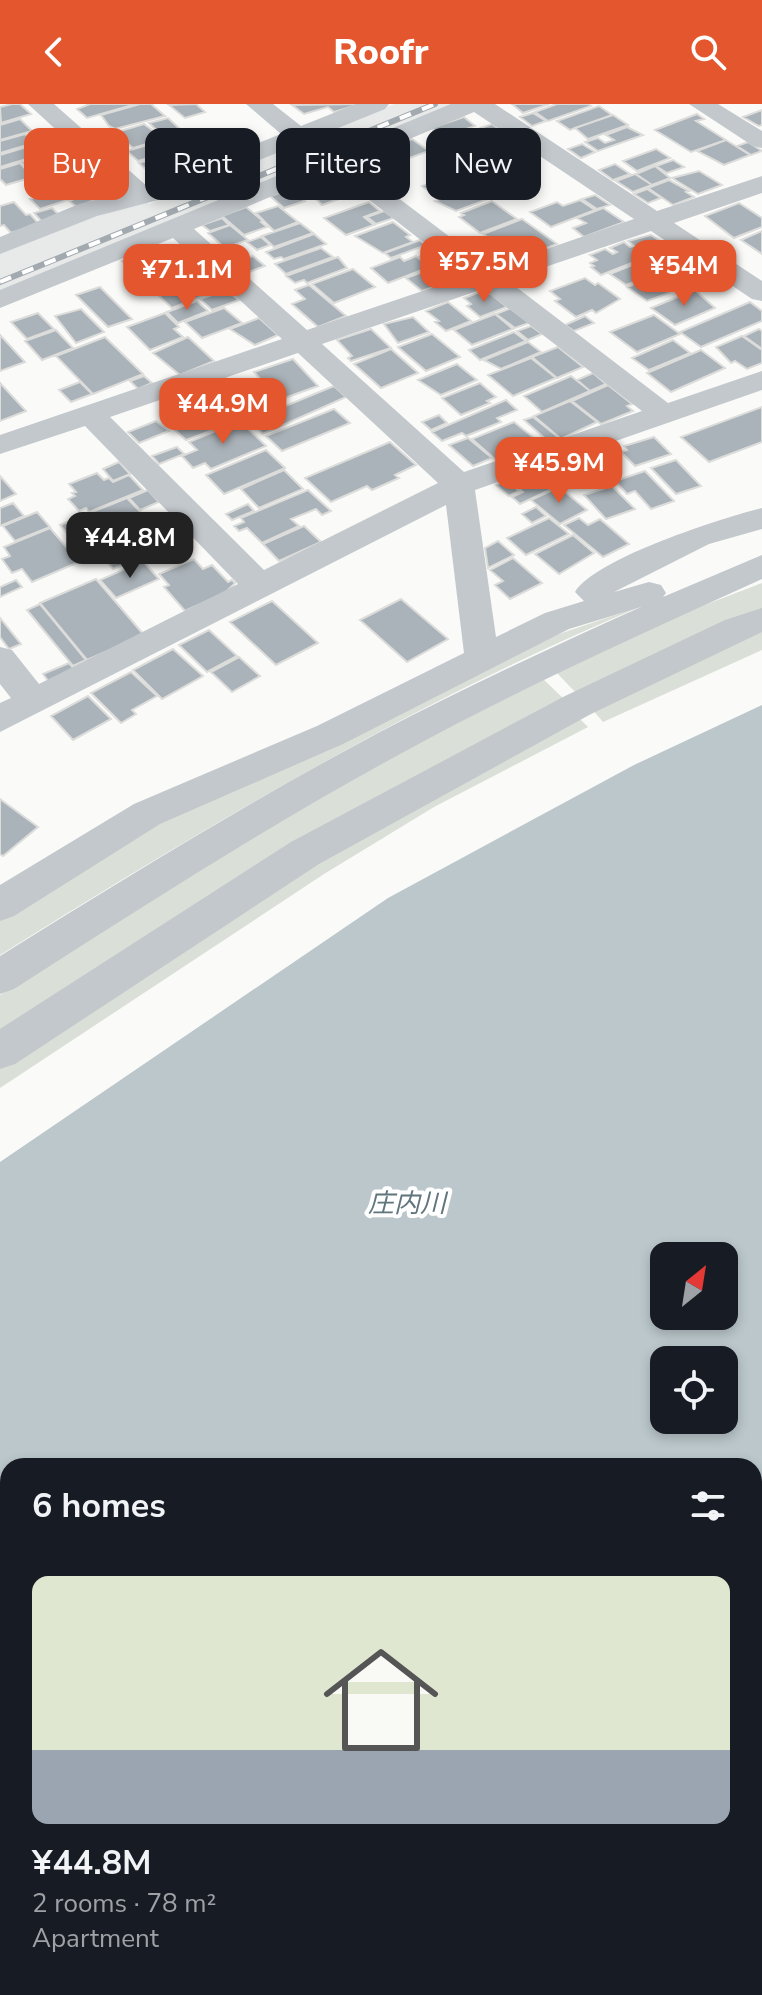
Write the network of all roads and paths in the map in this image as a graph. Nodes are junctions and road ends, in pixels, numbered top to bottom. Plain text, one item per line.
1 (40, 104) edge
2 (258, 104) edge
3 (377, 104) edge
4 (472, 104) edge
5 (479, 104) edge
6 (701, 104) edge
7 (289, 128) edge
8 (318, 128) edge
9 (410, 130) edge
10 (762, 141) edge
11 (276, 145) edge
12 (762, 184) edge
13 (276, 185) edge
14 (143, 196) junction
15 (384, 200) edge
16 (654, 221) junction
17 (177, 227) junction
18 (0, 246) edge
19 (488, 280) junction
20 (762, 293) edge
21 (0, 300) edge
22 (302, 340) junction
23 (762, 380) edge
24 (90, 414) junction
25 (664, 414) junction
26 (0, 445) edge
27 (459, 485) junction
28 (762, 518) edge
29 (762, 566) edge
30 (260, 586) junction
31 (762, 620) edge
32 (557, 621) junction
33 (482, 657) junction
34 (0, 659) edge
35 (33, 702) junction
36 (0, 719) edge
37 (0, 905) edge
38 (0, 977) edge
39 (0, 1051) edge

1 - 14 street
2 - 7 street
3 - 8 street
4 - 9 street
5 - 16 street
6 - 10 street
11 - 14 street
12 - 16 street
13 - 17 street
14 - 18 street
15 - 19 street
16 - 19 street
16 - 20 street
17 - 21 street
17 - 22 street
19 - 22 street
19 - 25 street
22 - 24 street
22 - 27 street
23 - 25 street
24 - 26 street
24 - 30 street
25 - 27 street
27 - 30 street
27 - 33 street
28 - 32 street
29 - 32 street
29 - 38 street
30 - 35 street
31 - 39 street
32 - 33 street
33 - 37 street
34 - 35 street
35 - 36 street

